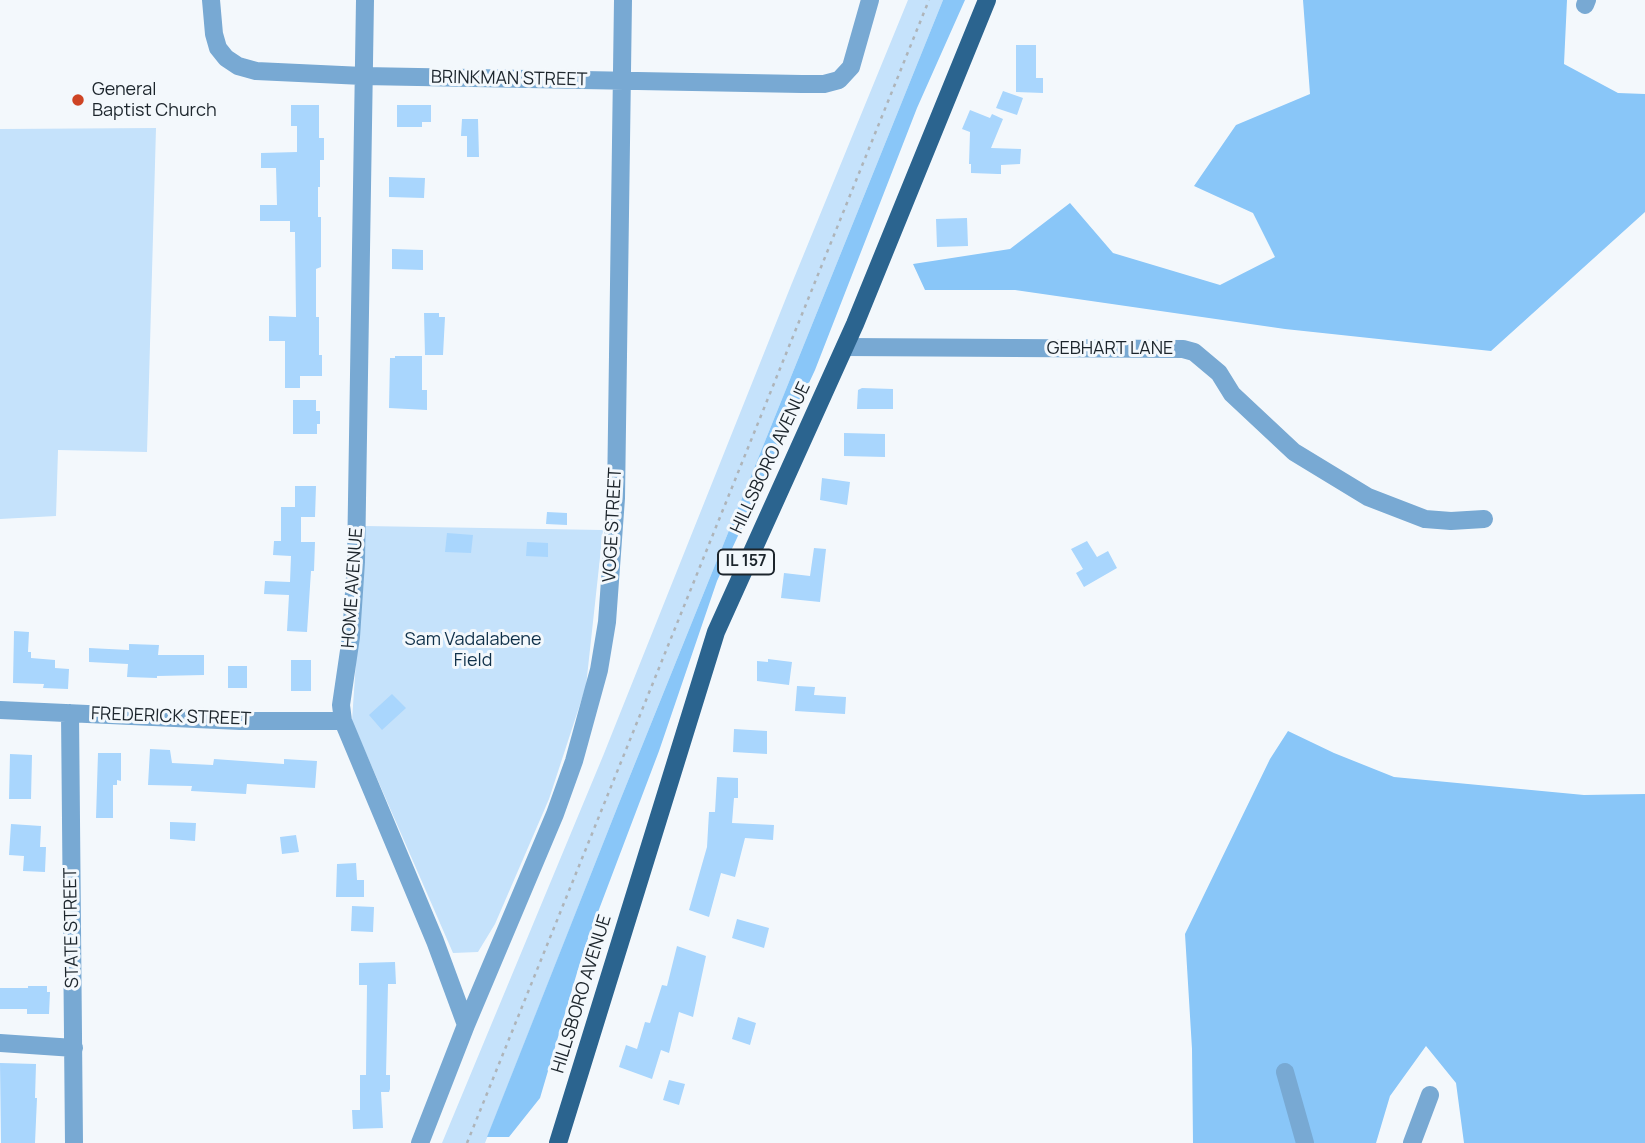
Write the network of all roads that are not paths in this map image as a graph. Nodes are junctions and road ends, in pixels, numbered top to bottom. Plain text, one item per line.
1 (211, 0) edge
2 (365, 0) edge
3 (623, 0) edge
4 (870, 0) edge
5 (986, 0) edge
6 (363, 76) junction
7 (623, 80) junction
8 (845, 347) junction
9 (1484, 519) dead end
10 (0, 710) edge
11 (70, 713) junction
12 (343, 722) junction
13 (466, 1025) junction
14 (0, 1043) edge
15 (74, 1048) junction
16 (1285, 1072) dead end
17 (1430, 1095) dead end
18 (74, 1143) edge
19 (420, 1143) edge
20 (558, 1143) edge
21 (1305, 1143) edge
22 (1412, 1143) edge

1 - 6 street, BRINKMAN STREET
2 - 6 street, HOME AVENUE
3 - 7 street, VOGE STREET
4 - 7 street, BRINKMAN STREET
5 - 8 main road, HILLSBORO AVENUE / IL 157
6 - 7 street, BRINKMAN STREET
6 - 12 street, HOME AVENUE
7 - 13 street, VOGE STREET
8 - 9 street, GEBHART LANE
8 - 20 main road, HILLSBORO AVENUE / IL 157
10 - 11 street, FREDERICK STREET
11 - 12 street, FREDERICK STREET
11 - 15 street, STATE STREET
12 - 13 street, HOME AVENUE
13 - 19 street
14 - 15 street
15 - 18 street, STATE STREET
16 - 21 street
17 - 22 street

